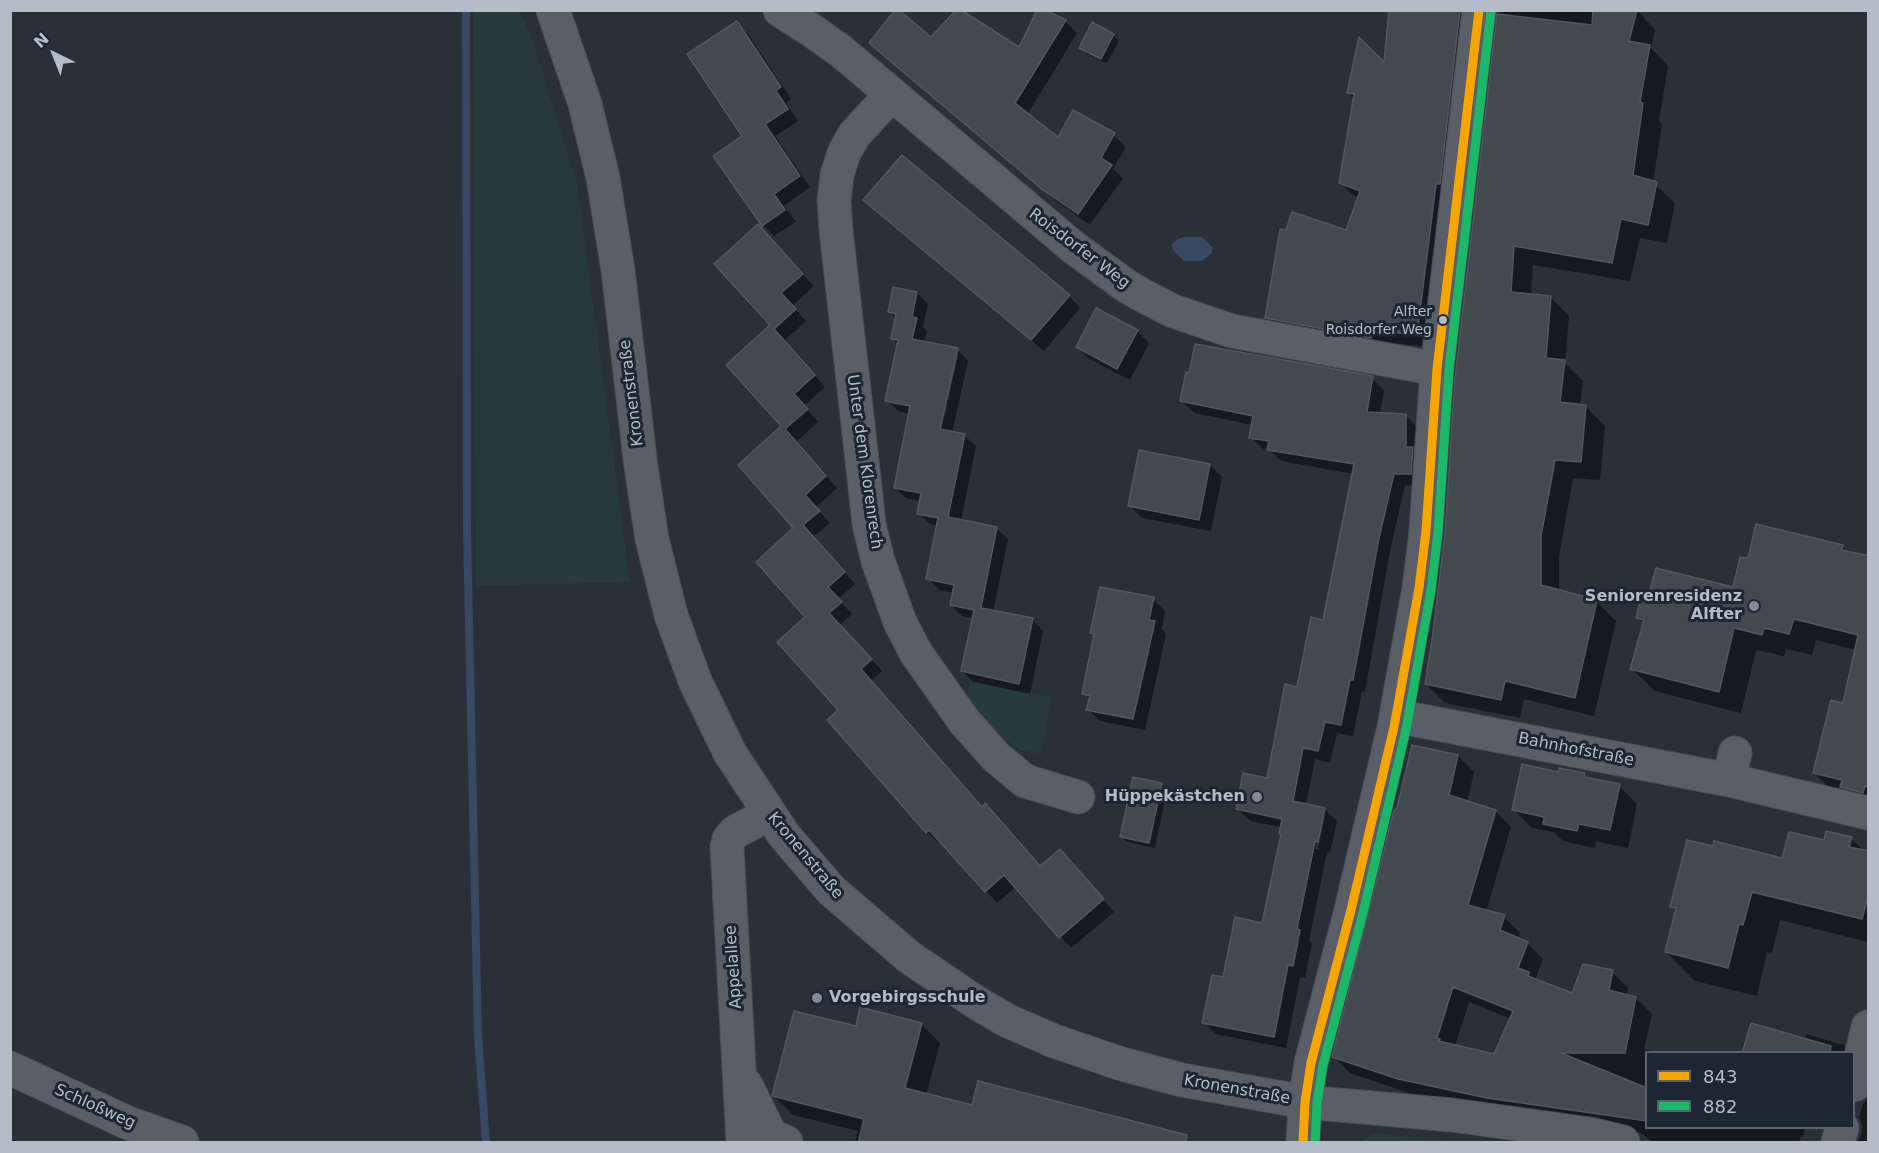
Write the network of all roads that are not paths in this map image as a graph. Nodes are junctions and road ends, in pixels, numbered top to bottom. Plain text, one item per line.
1 (780, 10) edge
2 (1479, 10) edge
3 (556, 11) edge
4 (891, 95) junction
5 (1437, 369) junction
6 (1396, 716) junction
7 (1078, 797) dead end
8 (1869, 813) edge
9 (769, 814) junction
10 (1869, 1027) edge
11 (10, 1068) edge
12 (740, 1073) junction
13 (1859, 1084) edge
14 (1305, 1102) junction
15 (182, 1143) edge
16 (743, 1143) edge
17 (786, 1143) edge
18 (1303, 1143) edge
19 (1623, 1143) edge

1 - 4 street, Roisdorfer Weg
2 - 5 street
3 - 9 street, Kronenstraße
4 - 5 street, Roisdorfer Weg
4 - 7 street, Unter dem Klorenrech
5 - 6 street
6 - 8 street, Bahnhofstraße
6 - 14 street
9 - 12 street, Appelallee
9 - 14 street, Kronenstraße
10 - 13 street
11 - 15 street, Schloßweg
12 - 16 street, Appelallee
12 - 17 street
14 - 18 street
14 - 19 street, Kronenstraße

